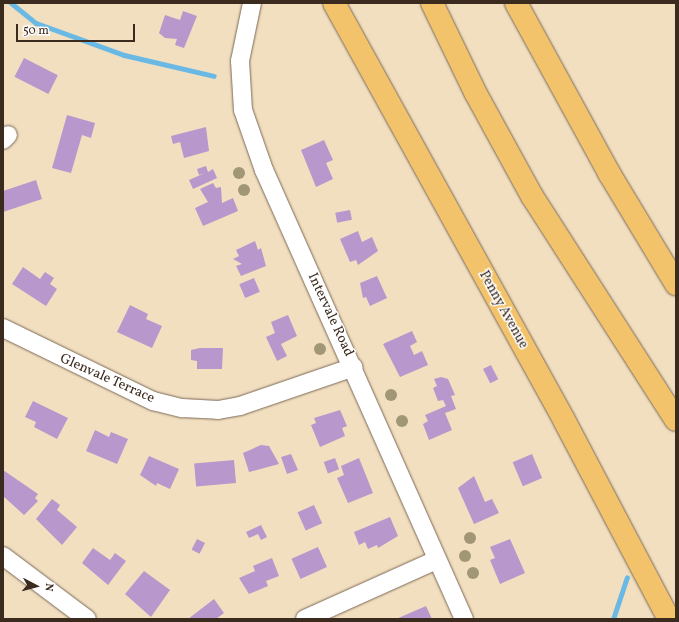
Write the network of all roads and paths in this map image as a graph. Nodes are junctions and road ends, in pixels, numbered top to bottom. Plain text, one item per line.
1 (252, 3) edge
2 (334, 3) edge
3 (432, 3) edge
4 (516, 3) edge
5 (609, 173) junction
6 (676, 265) edge
7 (676, 284) edge
8 (3, 328) edge
9 (354, 367) junction
10 (676, 420) edge
11 (3, 556) edge
12 (436, 560) junction
13 (87, 619) edge
14 (305, 619) edge
15 (464, 619) edge
16 (669, 619) edge

1 - 9 street, Intervale Road
2 - 16 main road, Penny Avenue
3 - 10 main road
4 - 5 main road
5 - 6 main road
5 - 7 main road
8 - 9 street, Glenvale Terrace
9 - 12 street, Intervale Road
11 - 13 street
12 - 14 street
12 - 15 street, Intervale Road

